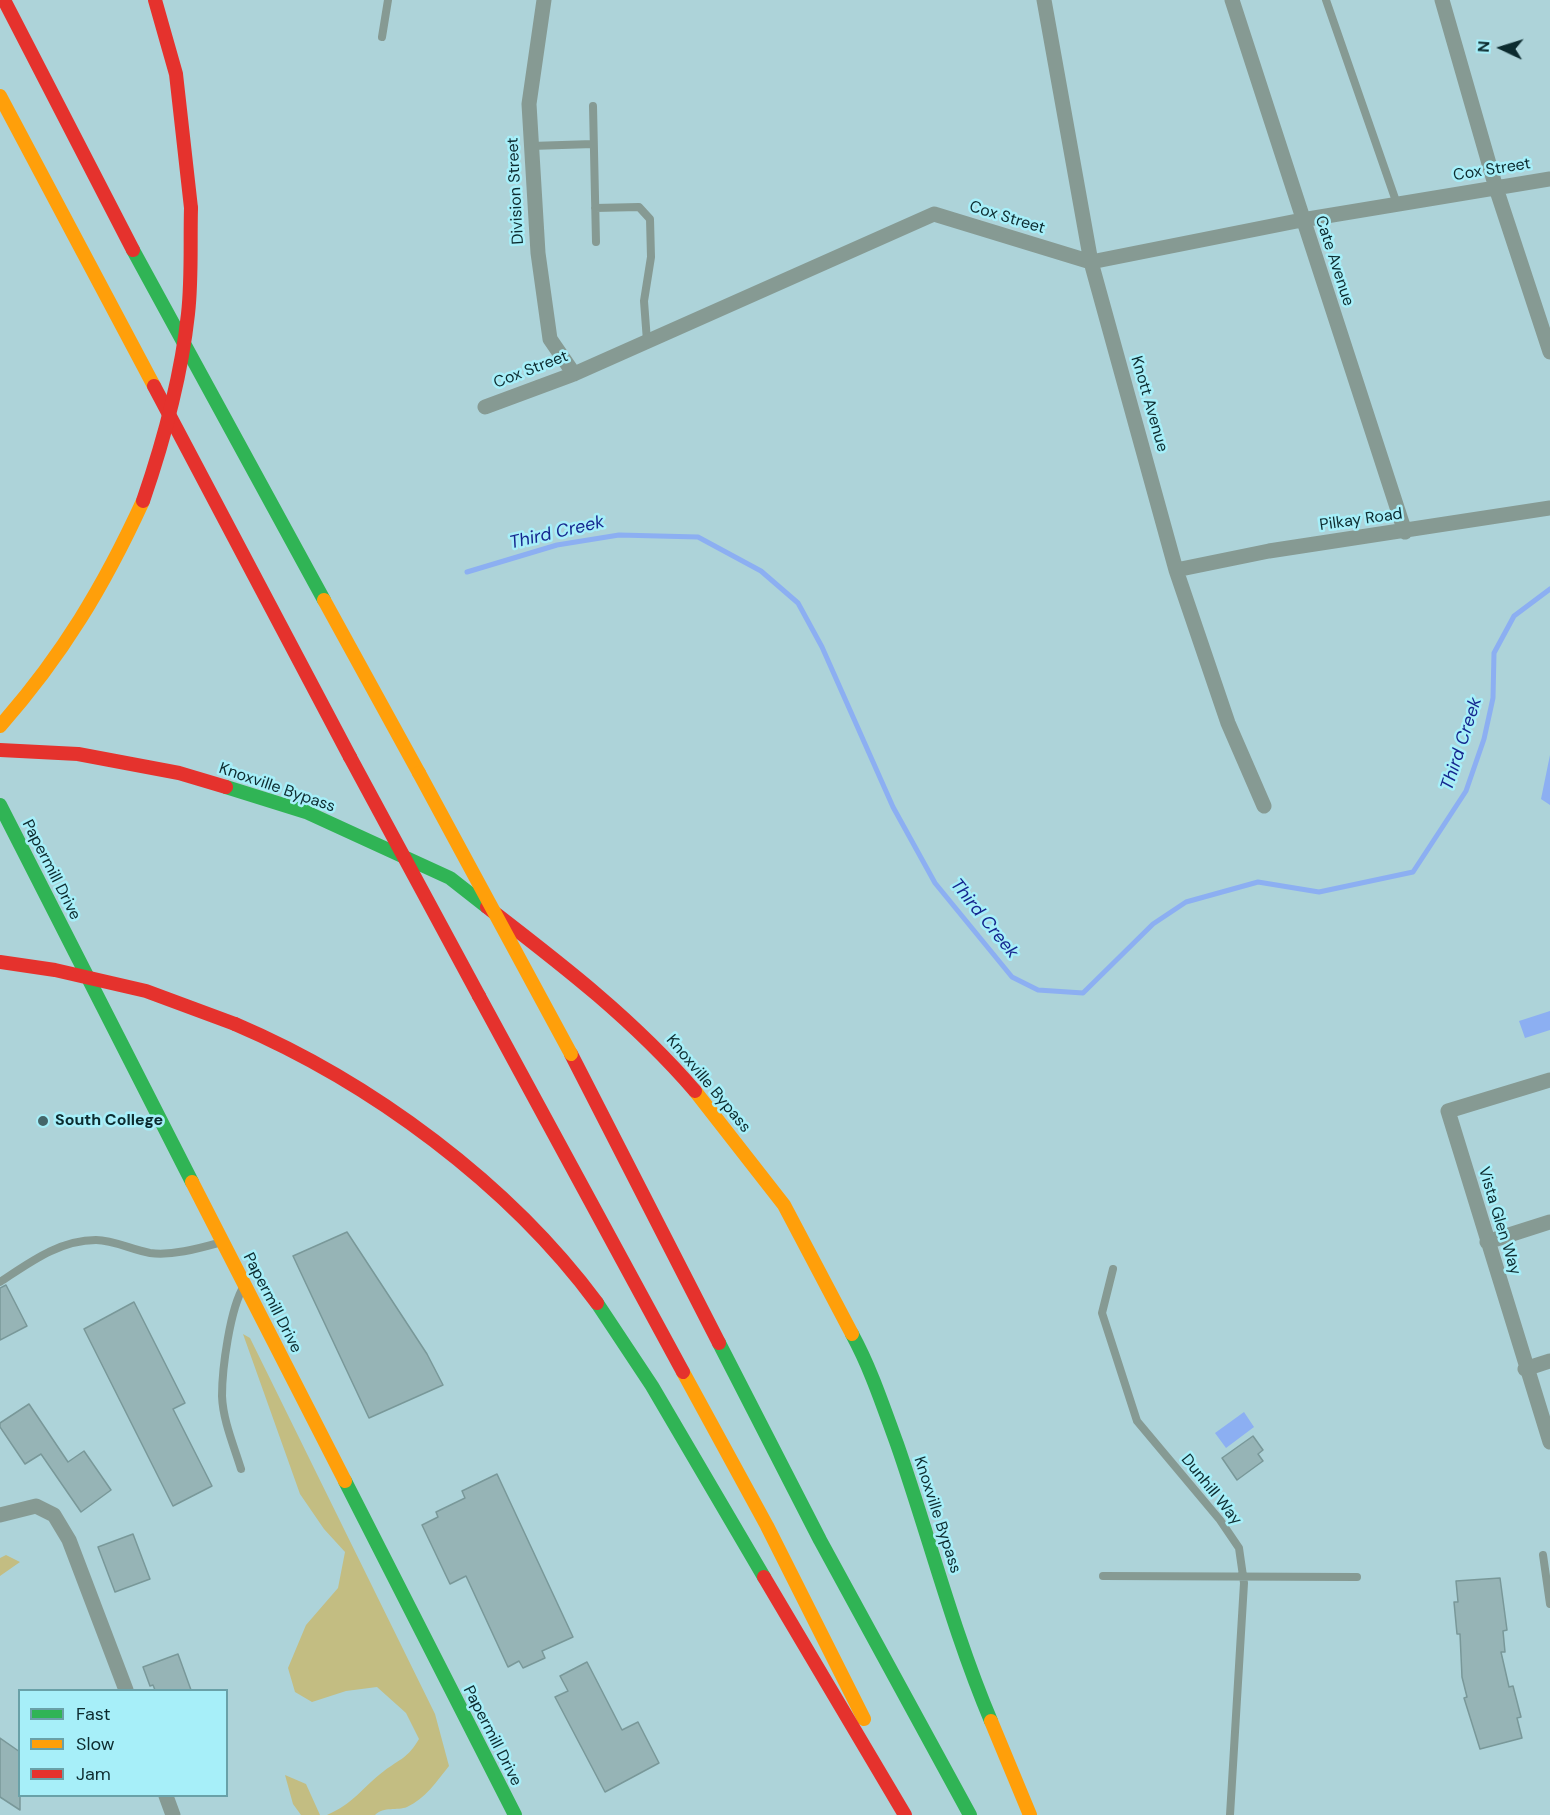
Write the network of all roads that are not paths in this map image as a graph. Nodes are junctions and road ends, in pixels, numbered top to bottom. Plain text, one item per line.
1 (4, 0) edge
2 (155, 0) edge
3 (388, 0) edge
4 (544, 0) edge
5 (1044, 0) edge
6 (1232, 0) edge
7 (1326, 0) edge
8 (1442, 0) edge
9 (382, 36) dead end
10 (0, 96) edge
11 (593, 106) dead end
12 (593, 144) junction
13 (531, 146) junction
14 (1550, 179) edge
15 (1496, 188) junction
16 (1397, 204) junction
17 (596, 208) junction
18 (1302, 220) junction
19 (596, 242) dead end
20 (1091, 262) junction
21 (647, 341) junction
22 (1550, 352) edge
23 (574, 374) junction
24 (485, 407) dead end
25 (1550, 508) edge
26 (1405, 532) junction
27 (1176, 570) junction
28 (0, 726) edge
29 (0, 750) edge
30 (0, 805) edge
31 (1264, 806) dead end
32 (0, 962) edge
33 (1550, 1080) edge
34 (1550, 1222) edge
35 (222, 1242) junction
36 (1487, 1242) junction
37 (1113, 1269) dead end
38 (0, 1282) edge
39 (244, 1285) junction
40 (1550, 1362) edge
41 (1526, 1369) junction
42 (1550, 1442) edge
43 (241, 1469) dead end
44 (0, 1515) edge
45 (1543, 1555) dead end
46 (1103, 1576) dead end
47 (1357, 1577) dead end
48 (1243, 1578) junction
49 (1550, 1604) edge
50 (126, 1689) edge
51 (166, 1797) edge
52 (173, 1815) edge
53 (515, 1815) edge
54 (905, 1815) edge
55 (912, 1815) edge
56 (970, 1815) edge
57 (1030, 1815) edge
58 (1230, 1815) edge

1 - 56 main road, bridge
2 - 28 main road, bridge
3 - 9 lane
4 - 13 street, Division Street
5 - 20 street, Knott Avenue
6 - 18 street, Cate Avenue
7 - 16 lane
8 - 15 street
10 - 55 main road, bridge
11 - 12 lane
12 - 13 lane
12 - 17 lane
13 - 23 street, Division Street
14 - 15 street, Cox Street
15 - 16 street, Cox Street
15 - 22 street
16 - 18 street, Cox Street
17 - 19 lane
17 - 21 lane
18 - 20 street, Cox Street
18 - 26 street, Cate Avenue
20 - 21 street, Cox Street
20 - 27 street, Knott Avenue
21 - 23 street, Cox Street
23 - 24 street, Cox Street
25 - 26 street, Pilkay Road
26 - 27 street, Pilkay Road
27 - 31 street, Knott Avenue
29 - 57 main road, Knoxville Bypass
30 - 35 main road, Papermill Drive
32 - 54 main road, bridge
33 - 36 street, Vista Glen Way
34 - 36 street
35 - 38 lane
35 - 39 main road, Papermill Drive
36 - 41 street, Vista Glen Way
37 - 48 lane, Dunhill Way
39 - 43 lane
39 - 53 main road, Papermill Drive
40 - 41 street
41 - 42 street, Vista Glen Way
44 - 50 street
45 - 49 lane
46 - 48 lane
47 - 48 lane
48 - 58 lane, Dunhill Way
51 - 52 street

